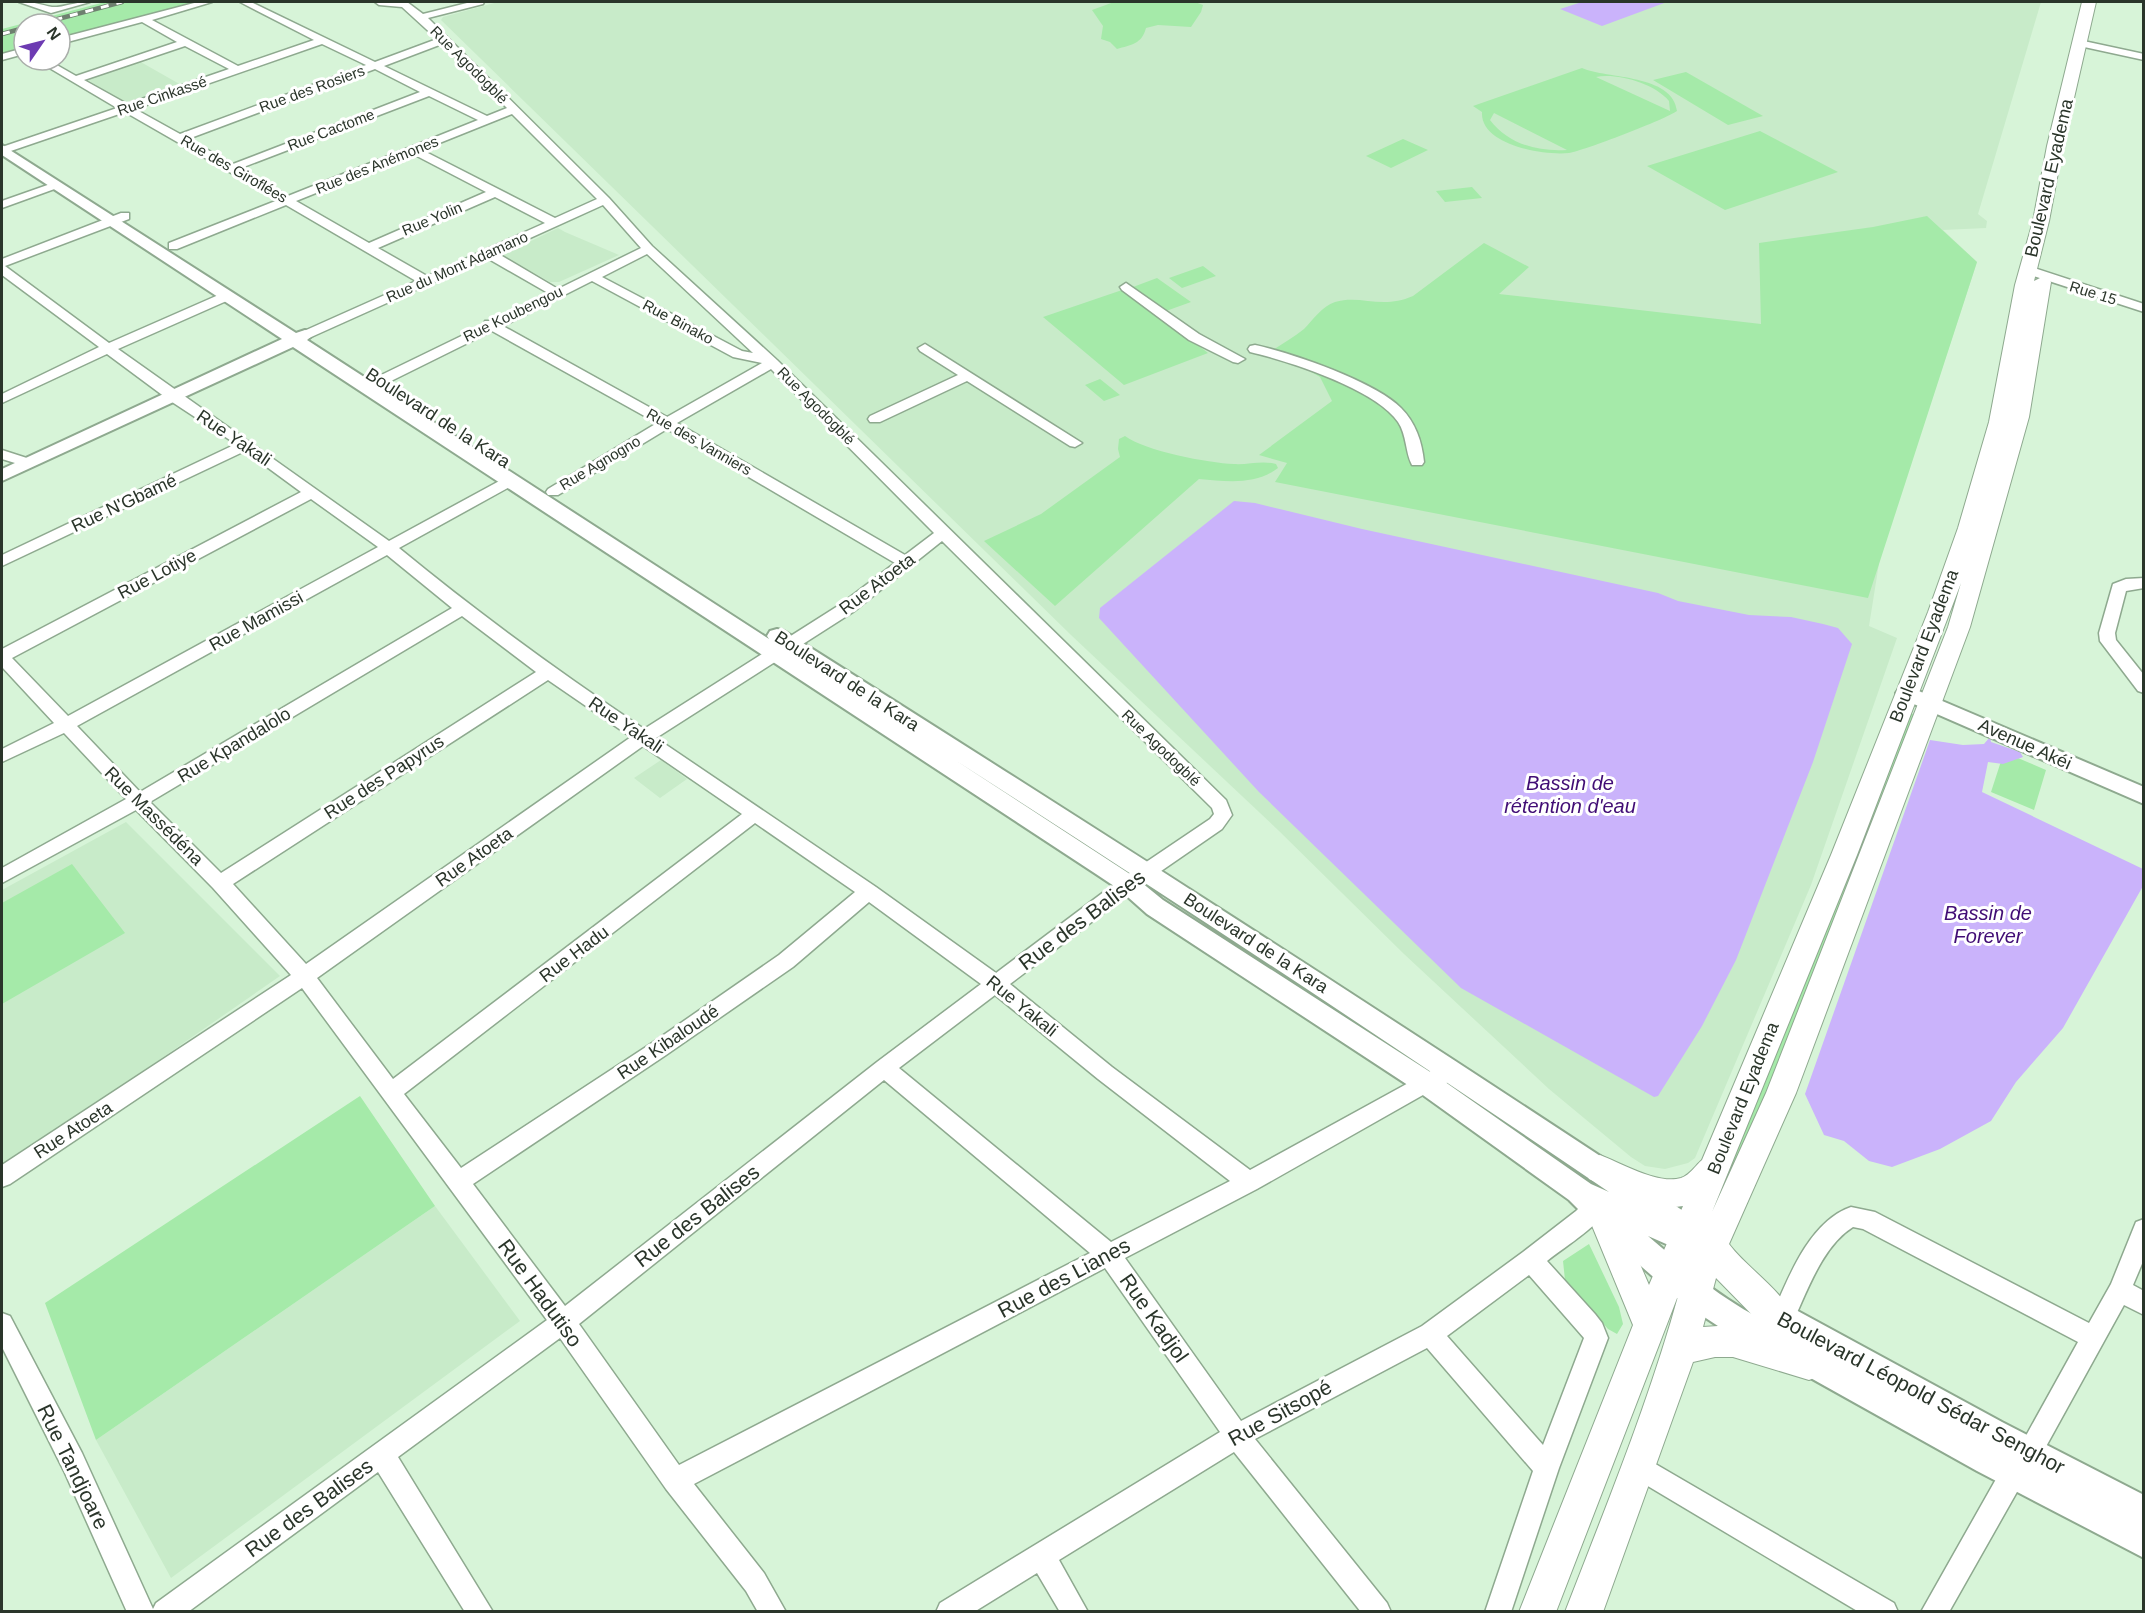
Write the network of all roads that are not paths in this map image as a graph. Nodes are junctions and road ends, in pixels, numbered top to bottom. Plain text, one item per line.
1 (24, 2) edge
2 (85, 2) edge
3 (207, 2) edge
4 (244, 2) edge
5 (379, 2) edge
6 (480, 2) edge
7 (2089, 2) edge
8 (2101, 2) edge
9 (38, 3) edge
10 (403, 3) edge
11 (421, 17) junction
12 (141, 18) junction
13 (72, 38) edge
14 (323, 40) junction
15 (444, 40) junction
16 (186, 42) junction
17 (2086, 42) junction
18 (2144, 56) edge
19 (375, 66) junction
20 (238, 70) junction
21 (63, 72) edge
22 (76, 79) junction
23 (429, 92) junction
24 (127, 108) junction
25 (514, 109) junction
26 (487, 120) junction
27 (180, 138) junction
28 (9, 146) edge
29 (414, 150) junction
30 (232, 168) junction
31 (56, 185) junction
32 (496, 192) junction
33 (289, 200) junction
34 (605, 200) junction
35 (2, 205) edge
36 (118, 218) junction
37 (555, 223) junction
38 (173, 246) junction
39 (369, 247) junction
40 (648, 249) junction
41 (488, 253) junction
42 (2, 263) edge
43 (2, 269) edge
44 (2035, 274) junction
45 (591, 276) junction
46 (426, 281) junction
47 (1126, 287) dead end
48 (556, 293) junction
49 (227, 296) junction
50 (2144, 308) edge
51 (490, 324) junction
52 (301, 337) junction
53 (108, 348) junction
54 (925, 348) dead end
55 (1255, 349) dead end
56 (1238, 359) dead end
57 (770, 361) junction
58 (968, 375) junction
59 (384, 379) junction
60 (174, 397) junction
61 (2, 399) edge
62 (875, 419) dead end
63 (667, 423) junction
64 (1075, 443) dead end
65 (246, 445) junction
66 (2, 454) edge
67 (1417, 462) dead end
68 (28, 463) junction
69 (2, 476) edge
70 (503, 485) junction
71 (556, 490) junction
72 (312, 492) junction
73 (944, 532) junction
74 (389, 548) junction
75 (2, 561) edge
76 (907, 563) junction
77 (2144, 583) edge
78 (463, 609) junction
79 (781, 649) junction
80 (2, 657) edge
81 (548, 672) junction
82 (2144, 687) edge
83 (1919, 697) junction
84 (65, 725) junction
85 (644, 737) junction
86 (2, 756) edge
87 (2144, 796) edge
88 (138, 801) junction
89 (755, 814) junction
90 (1223, 814) joint
91 (1150, 869) junction
92 (2, 876) edge
93 (220, 882) junction
94 (1121, 889) junction
95 (869, 892) junction
96 (304, 976) junction
97 (996, 984) junction
98 (884, 1068) junction
99 (1448, 1068) junction
100 (1430, 1085) junction
101 (391, 1092) junction
102 (1714, 1167) junction
103 (1600, 1169) junction
104 (2, 1177) edge
105 (458, 1182) junction
106 (1249, 1182) junction
107 (1595, 1204) junction
108 (2144, 1229) edge
109 (1109, 1255) junction
110 (1693, 1257) junction
111 (1532, 1260) junction
112 (2120, 1290) junction
113 (2144, 1304) edge
114 (563, 1323) junction
115 (2, 1324) edge
116 (1650, 1326) junction
117 (1780, 1328) junction
118 (1430, 1334) junction
119 (2094, 1338) junction
120 (1681, 1348) junction
121 (1809, 1364) junction
122 (1237, 1436) junction
123 (382, 1455) junction
124 (2021, 1463) junction
125 (1640, 1467) junction
126 (1547, 1468) junction
127 (675, 1480) junction
128 (2144, 1512) edge
129 (2144, 1542) edge
130 (1042, 1556) junction
131 (141, 1611) edge
132 (165, 1611) edge
133 (480, 1611) edge
134 (773, 1611) edge
135 (949, 1611) edge
136 (1075, 1611) edge
137 (1378, 1611) edge
138 (1498, 1611) edge
139 (1538, 1611) edge
140 (1584, 1611) edge
141 (1885, 1611) edge
142 (1934, 1611) edge

1 - 9 street
2 - 9 street
3 - 12 street
4 - 14 street
5 - 10 street
6 - 11 street
7 - 17 highway
8 - 17 highway
10 - 11 street, Rue Agodogblé
11 - 15 street, Rue Agodogblé
12 - 13 street
12 - 16 street
14 - 19 street
14 - 20 street, Rue Cinkassé
15 - 19 street, Rue des Rosiers
15 - 25 street, Rue Agodogblé
16 - 20 street
16 - 22 street
17 - 18 street
17 - 44 highway
19 - 23 street
19 - 27 street, Rue des Rosiers
20 - 24 street, Rue Cinkassé
21 - 22 street, Rue des Giroflées
22 - 24 street, Rue des Giroflées
23 - 26 street
23 - 30 street, Rue Cactome
24 - 27 street, Rue des Giroflées
24 - 28 street, Rue Cinkassé
25 - 26 street, Rue des Anémones
25 - 34 street, Rue Agodogblé
26 - 29 street, Rue des Anémones
27 - 30 street, Rue des Giroflées
28 - 31 main road, Boulevard de la Kara
28 - 36 main road, Boulevard de la Kara
29 - 32 street
29 - 33 street, Rue des Anémones
30 - 33 street, Rue des Giroflées
31 - 35 street
31 - 36 main road, Boulevard de la Kara
32 - 37 street
32 - 39 street, Rue Yolin
33 - 38 street, Rue des Anémones
33 - 39 street, Rue des Giroflées
34 - 37 street, Rue du Mont Adamano
34 - 40 street, Rue Agodogblé
36 - 38 main road, Boulevard de la Kara
36 - 42 street
36 - 49 main road, Boulevard de la Kara
37 - 41 street, Rue du Mont Adamano
38 - 52 main road, Boulevard de la Kara
39 - 46 street, Rue des Giroflées
40 - 45 street, Rue Koubengou
40 - 57 street, Rue Agodogblé
41 - 46 street, Rue du Mont Adamano
41 - 48 street
43 - 53 street, Rue Yakali
44 - 50 street, Rue 15
44 - 83 highway
45 - 48 street, Rue Koubengou
45 - 57 street, Rue Binako
46 - 52 street, Rue du Mont Adamano
47 - 56 street
48 - 51 street, Rue Koubengou
49 - 52 main road, Boulevard de la Kara
49 - 53 street
51 - 59 street, Rue Koubengou
51 - 63 street, Rue des Vanniers
52 - 59 main road, Boulevard de la Kara
52 - 60 main road
52 - 70 main road, Boulevard de la Kara
53 - 60 street, Rue Yakali
53 - 61 street
54 - 58 street
55 - 67 street
57 - 63 street, Rue Agnogno
57 - 73 street, Rue Agodogblé
58 - 62 street
58 - 64 street
59 - 71 main road, Boulevard de la Kara
60 - 65 street, Rue Yakali
60 - 68 main road
63 - 71 street, Rue Agnogno
63 - 76 street, Rue des Vanniers
65 - 72 street, Rue Yakali
65 - 75 street, Rue N'Gbamé
66 - 68 street
68 - 69 main road
70 - 74 street, Rue Mamissi
70 - 79 main road, Boulevard de la Kara
71 - 79 main road, Boulevard de la Kara
72 - 74 street, Rue Yakali
72 - 80 street, Rue Lotiye
73 - 76 street, Rue Atoeta
73 - 90 street, Rue Agodogblé
74 - 78 street, Rue Yakali
74 - 84 street, Rue Mamissi
76 - 79 street, Rue Atoeta
77 - 82 street
78 - 81 street, Rue Yakali
78 - 88 street, Rue Kpandalolo
79 - 85 street, Rue Atoeta
79 - 91 main road, Boulevard de la Kara
79 - 94 main road, Boulevard de la Kara
80 - 84 street, Rue Massédéna
81 - 85 street, Rue Yakali
81 - 93 street, Rue des Papyrus
83 - 87 main road, Avenue Akéi
83 - 102 highway, Boulevard Eyadema
83 - 110 highway
84 - 86 street, Rue Mamissi
84 - 88 street, Rue Massédéna
85 - 89 street, Rue Yakali
85 - 96 street, Rue Atoeta
88 - 92 street, Rue Kpandalolo
88 - 93 street, Rue Massédéna
89 - 95 street, Rue Yakali
89 - 101 street, Rue Hadu
90 - 91 street, Rue des Balises
91 - 94 street, Rue des Balises
91 - 99 main road, Boulevard de la Kara
93 - 96 street, Rue Massédéna
94 - 97 street, Rue des Balises
94 - 100 main road, Boulevard de la Kara
95 - 97 street, Rue Yakali
95 - 105 street, Rue Kibaloudé
96 - 101 street, Rue Hadutiso
96 - 104 street, Rue Atoeta
97 - 98 street, Rue des Balises
97 - 106 street, Rue Yakali
98 - 109 street, Rue Kadjol
98 - 114 street, Rue des Balises
99 - 100 street, Rue des Lianes
99 - 103 main road, Boulevard de la Kara
100 - 106 street, Rue des Lianes
100 - 107 main road, Boulevard de la Kara
101 - 105 street, Rue Hadutiso
102 - 103 highway
102 - 110 highway, Boulevard Eyadema
103 - 110 main road, Boulevard de la Kara
105 - 114 street, Rue Hadutiso
106 - 109 street, Rue des Lianes
107 - 110 main road, Boulevard de la Kara
107 - 110 main road, Boulevard de la Kara
107 - 111 street, Rue Sitsopé
107 - 116 highway
108 - 112 street
109 - 122 street, Rue Kadjol
109 - 127 street, Rue des Lianes
110 - 116 highway, Boulevard Eyadema
110 - 117 highway
110 - 117 main road
110 - 120 highway
111 - 118 street, Rue Sitsopé
111 - 126 street
112 - 113 street
112 - 119 street
114 - 123 street, Rue des Balises
114 - 127 street, Rue Hadutiso
115 - 131 street, Rue Tandjoare
116 - 139 highway, Boulevard Eyadema
117 - 119 street
117 - 121 main road, Boulevard Léopold Sédar Senghor
117 - 124 main road, Boulevard Léopold Sédar Senghor
118 - 122 street, Rue Sitsopé
118 - 126 street
119 - 124 street
120 - 121 highway
120 - 125 highway
121 - 124 main road, Boulevard Léopold Sédar Senghor
122 - 130 street, Rue Sitsopé
122 - 137 street, Rue Kadjol
123 - 132 street, Rue des Balises
123 - 133 street
124 - 128 main road, Boulevard Léopold Sédar Senghor
124 - 129 main road, Boulevard Léopold Sédar Senghor
124 - 142 street
125 - 140 highway
125 - 141 street
126 - 138 street
127 - 134 street, Rue Hadutiso
130 - 135 street, Rue Sitsopé
130 - 136 street

